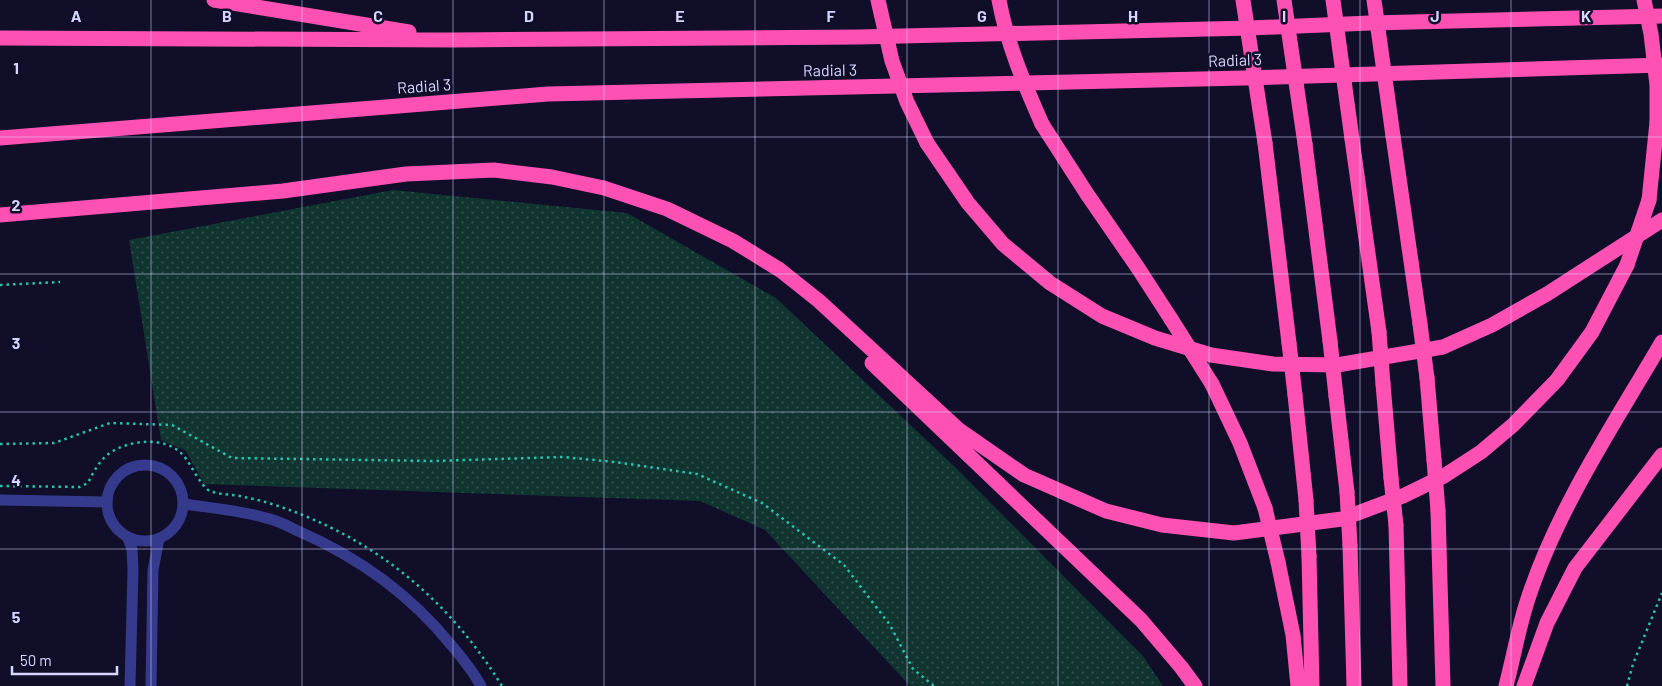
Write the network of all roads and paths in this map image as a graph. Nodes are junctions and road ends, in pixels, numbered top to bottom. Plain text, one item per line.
1 (214, 0) edge
2 (878, 0) edge
3 (999, 0) edge
4 (1243, 0) edge
5 (1284, 0) edge
6 (1333, 0) edge
7 (1374, 0) edge
8 (1644, 0) edge
9 (1662, 16) edge
10 (0, 38) edge
11 (455, 40) junction
12 (1662, 65) edge
13 (0, 138) edge
14 (0, 215) edge
15 (1662, 220) edge
16 (60, 282) dead end
17 (0, 285) edge
18 (819, 301) junction
19 (1662, 342) edge
20 (0, 444) edge
21 (1662, 455) edge
22 (0, 500) edge
23 (106, 502) junction
24 (184, 504) junction
25 (128, 538) junction
26 (159, 539) junction
27 (1662, 592) edge
28 (130, 686) edge
29 (151, 686) edge
30 (481, 686) edge
31 (934, 686) edge
32 (1195, 686) edge
33 (1298, 686) edge
34 (1312, 686) edge
35 (1354, 686) edge
36 (1400, 686) edge
37 (1443, 686) edge
38 (1506, 686) edge
39 (1524, 686) edge
40 (1626, 686) edge

1 - 11 highway
2 - 15 highway, bridge
3 - 33 highway, bridge
4 - 34 highway, bridge
5 - 35 highway, bridge
6 - 36 highway, bridge
7 - 37 highway, bridge
8 - 18 highway, bridge
9 - 11 highway, Radial 3
10 - 11 highway, Radial 3
12 - 13 highway, Radial 3
14 - 18 highway
16 - 17 path
18 - 32 highway
19 - 38 highway
20 - 31 path
21 - 39 highway
22 - 23 street
23 - 24 street
23 - 25 street
24 - 26 street
24 - 30 street
25 - 26 street
25 - 28 street
26 - 29 street
27 - 40 path

